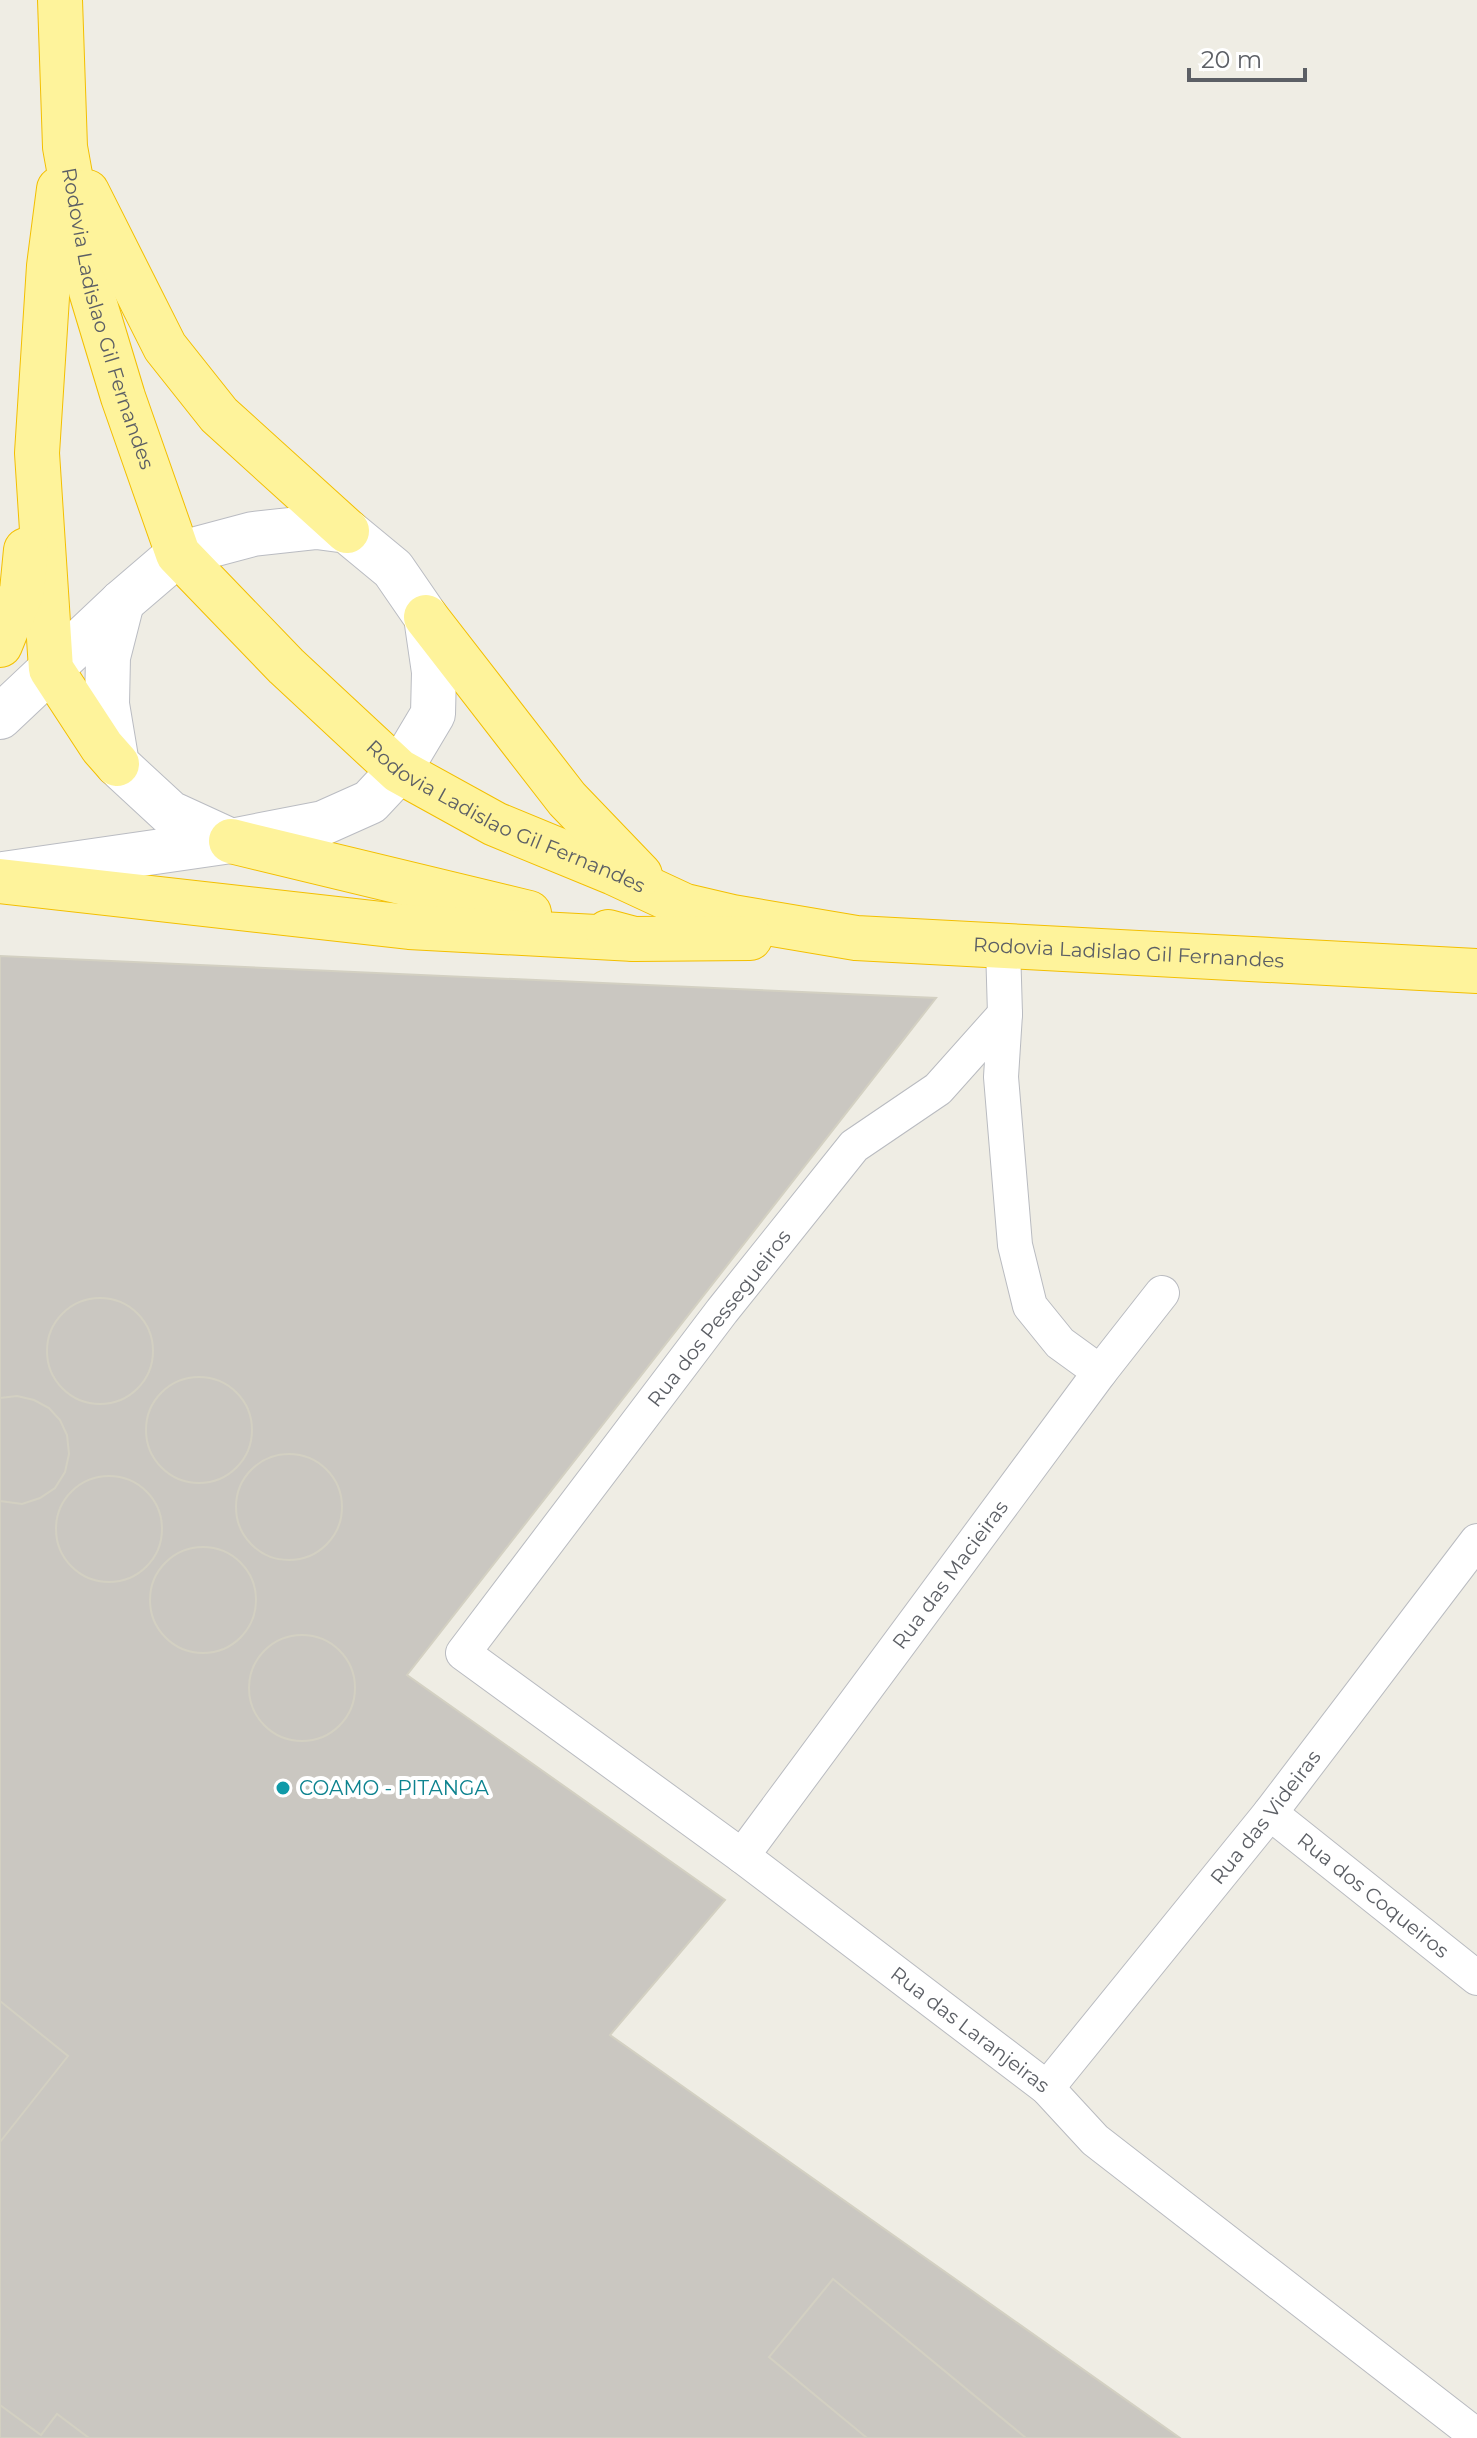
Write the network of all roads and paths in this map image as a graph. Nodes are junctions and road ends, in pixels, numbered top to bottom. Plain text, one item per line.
1 (60, 0) edge
2 (65, 147) junction
3 (37, 453) junction
4 (347, 531) junction
5 (178, 554) junction
6 (122, 602) junction
7 (426, 617) junction
8 (0, 645) edge
9 (51, 669) junction
10 (0, 717) edge
11 (117, 764) junction
12 (399, 771) junction
13 (231, 841) junction
14 (0, 875) edge
15 (0, 881) edge
16 (655, 891) junction
17 (856, 938) junction
18 (634, 939) junction
19 (1003, 947) junction
20 (1477, 971) edge
21 (1005, 1014) junction
22 (1162, 1293) dead end
23 (1100, 1372) junction
24 (1477, 1541) edge
25 (463, 1653) joint
26 (1270, 1813) junction
27 (742, 1856) junction
28 (1477, 1978) edge
29 (1047, 2088) junction
30 (1467, 2426) edge

1 - 2 highway, Rodovia Ladislao Gil Fernandes
2 - 3 highway
2 - 4 highway
2 - 5 highway, Rodovia Ladislao Gil Fernandes
3 - 8 highway
3 - 9 highway
4 - 5 main road
4 - 7 main road
5 - 6 main road
5 - 12 highway, Rodovia Ladislao Gil Fernandes
6 - 9 main road
6 - 11 main road
7 - 12 main road
7 - 16 highway
9 - 10 main road
9 - 11 highway
11 - 13 main road
12 - 13 main road
12 - 16 highway, Rodovia Ladislao Gil Fernandes
13 - 14 main road
13 - 18 highway
15 - 18 highway
16 - 17 highway, Rodovia Ladislao Gil Fernandes
17 - 18 highway
17 - 19 highway, Rodovia Ladislao Gil Fernandes
19 - 20 highway, Rodovia Ladislao Gil Fernandes
19 - 21 street
21 - 23 street
21 - 25 street, Rua dos Pessegueiros
22 - 23 street, Rua das Macieiras
23 - 27 street, Rua das Macieiras
24 - 26 street, Rua das Videiras
25 - 27 street, Rua das Laranjeiras
26 - 28 street, Rua dos Coqueiros
26 - 29 street, Rua das Videiras
27 - 29 street, Rua das Laranjeiras
29 - 30 street, Rua das Laranjeiras

